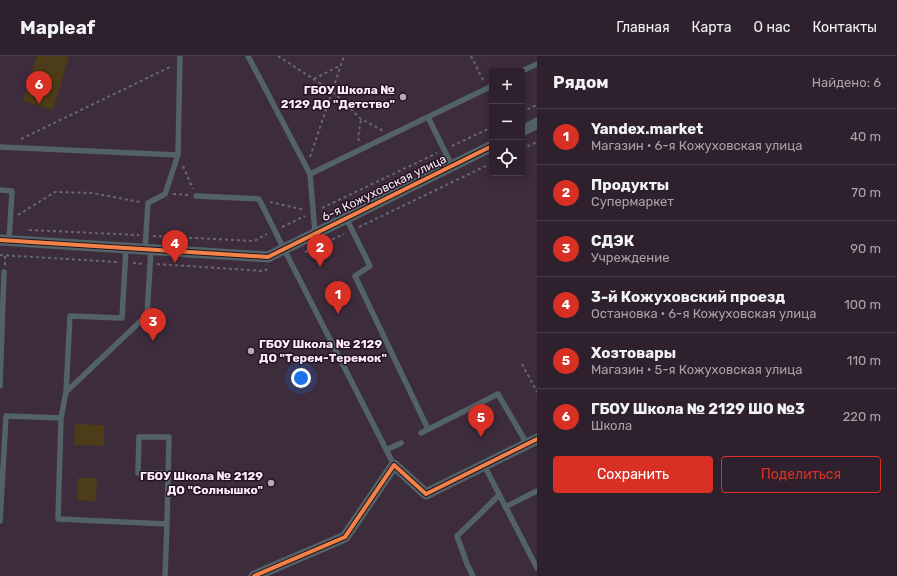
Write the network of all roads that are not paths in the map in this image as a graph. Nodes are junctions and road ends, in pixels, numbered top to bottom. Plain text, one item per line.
1 (248, 56) edge
2 (180, 59) edge
3 (537, 64) edge
4 (525, 70) edge
5 (489, 87) edge
6 (428, 117) junction
7 (537, 123) edge
8 (525, 129) edge
9 (3, 147) edge
10 (489, 148) edge
11 (178, 155) junction
12 (452, 166) junction
13 (310, 174) junction
14 (0, 190) edge
15 (196, 196) road end
16 (346, 218) junction
17 (315, 233) junction
18 (4, 241) edge
19 (126, 248) junction
20 (284, 249) junction
21 (148, 250) junction
22 (4, 272) dead end
23 (0, 386) edge
24 (66, 392) junction
25 (3, 416) edge
26 (61, 418) junction
27 (428, 429) junction
28 (421, 432) dead end
29 (537, 439) edge
30 (401, 442) dead end
31 (527, 444) junction
32 (386, 450) junction
33 (394, 465) junction
34 (484, 465) junction
35 (168, 473) junction
36 (537, 491) edge
37 (499, 495) junction
38 (505, 507) junction
39 (0, 521) edge
40 (167, 524) junction
41 (537, 568) edge
42 (165, 576) edge
43 (254, 576) edge
44 (473, 576) edge

1 - 13 lane
2 - 11 lane
3 - 4 lane
5 - 6 lane
6 - 12 lane
6 - 13 lane
7 - 8 street
9 - 11 lane
10 - 12 street, 6-я Кожуховская улица
11 - 21 lane
12 - 16 street, 6-я Кожуховская улица
13 - 17 lane
14 - 18 lane
15 - 20 lane
16 - 17 street, 6-я Кожуховская улица
16 - 27 lane
17 - 20 street, 6-я Кожуховская улица
18 - 19 street, 6-я Кожуховская улица
19 - 21 street, 6-я Кожуховская улица
19 - 24 lane
20 - 21 street, 6-я Кожуховская улица
20 - 32 lane
21 - 24 lane
22 - 23 lane
24 - 26 lane
25 - 26 lane
25 - 39 lane
26 - 40 lane
27 - 28 lane
27 - 31 lane
29 - 31 street
30 - 32 lane
31 - 34 street
32 - 33 lane
33 - 34 street
33 - 43 street
34 - 37 lane
35 - 35 lane
35 - 40 lane
36 - 38 lane
37 - 38 lane
37 - 44 lane
38 - 41 lane
40 - 42 lane

